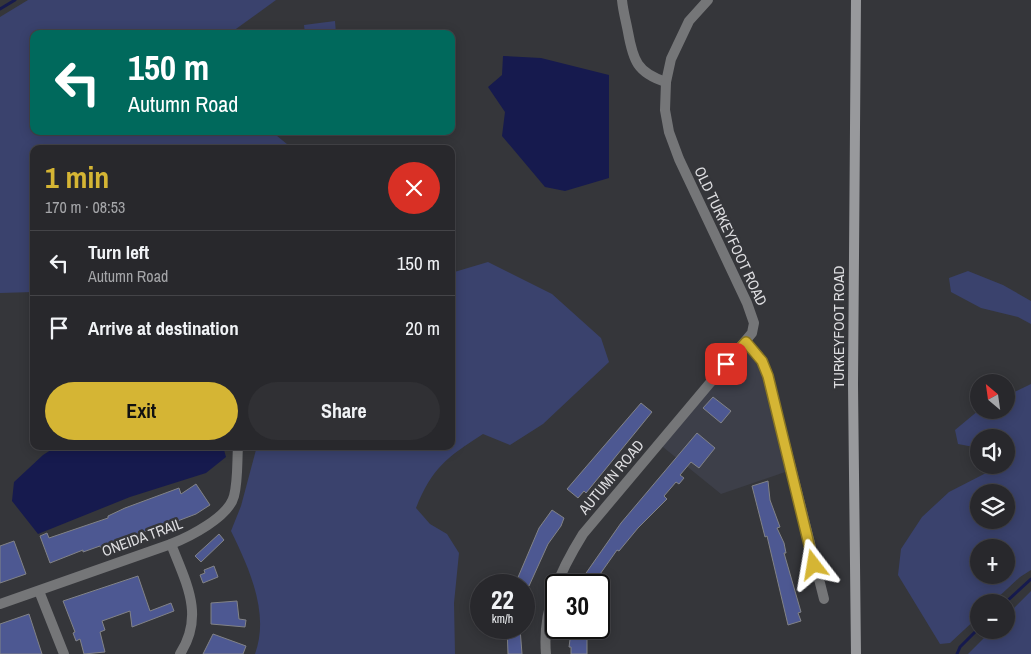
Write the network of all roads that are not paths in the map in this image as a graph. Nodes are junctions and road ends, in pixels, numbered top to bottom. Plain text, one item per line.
1 (622, 0) edge
2 (708, 0) edge
3 (856, 0) edge
4 (666, 82) junction
5 (746, 342) junction
6 (238, 450) edge
7 (171, 544) junction
8 (38, 591) junction
9 (824, 599) dead end
10 (0, 604) edge
11 (64, 654) edge
12 (180, 654) edge
13 (546, 654) edge
14 (856, 654) edge

1 - 4 street
2 - 4 street, OLD TURKEYFOOT ROAD
3 - 14 main road, TURKEYFOOT ROAD
4 - 5 street, OLD TURKEYFOOT ROAD
5 - 9 street
5 - 13 street, AUTUMN ROAD
6 - 7 street, ONEIDA TRAIL
7 - 8 street, ONEIDA TRAIL
7 - 12 street
8 - 10 street, ONEIDA TRAIL
8 - 11 street

